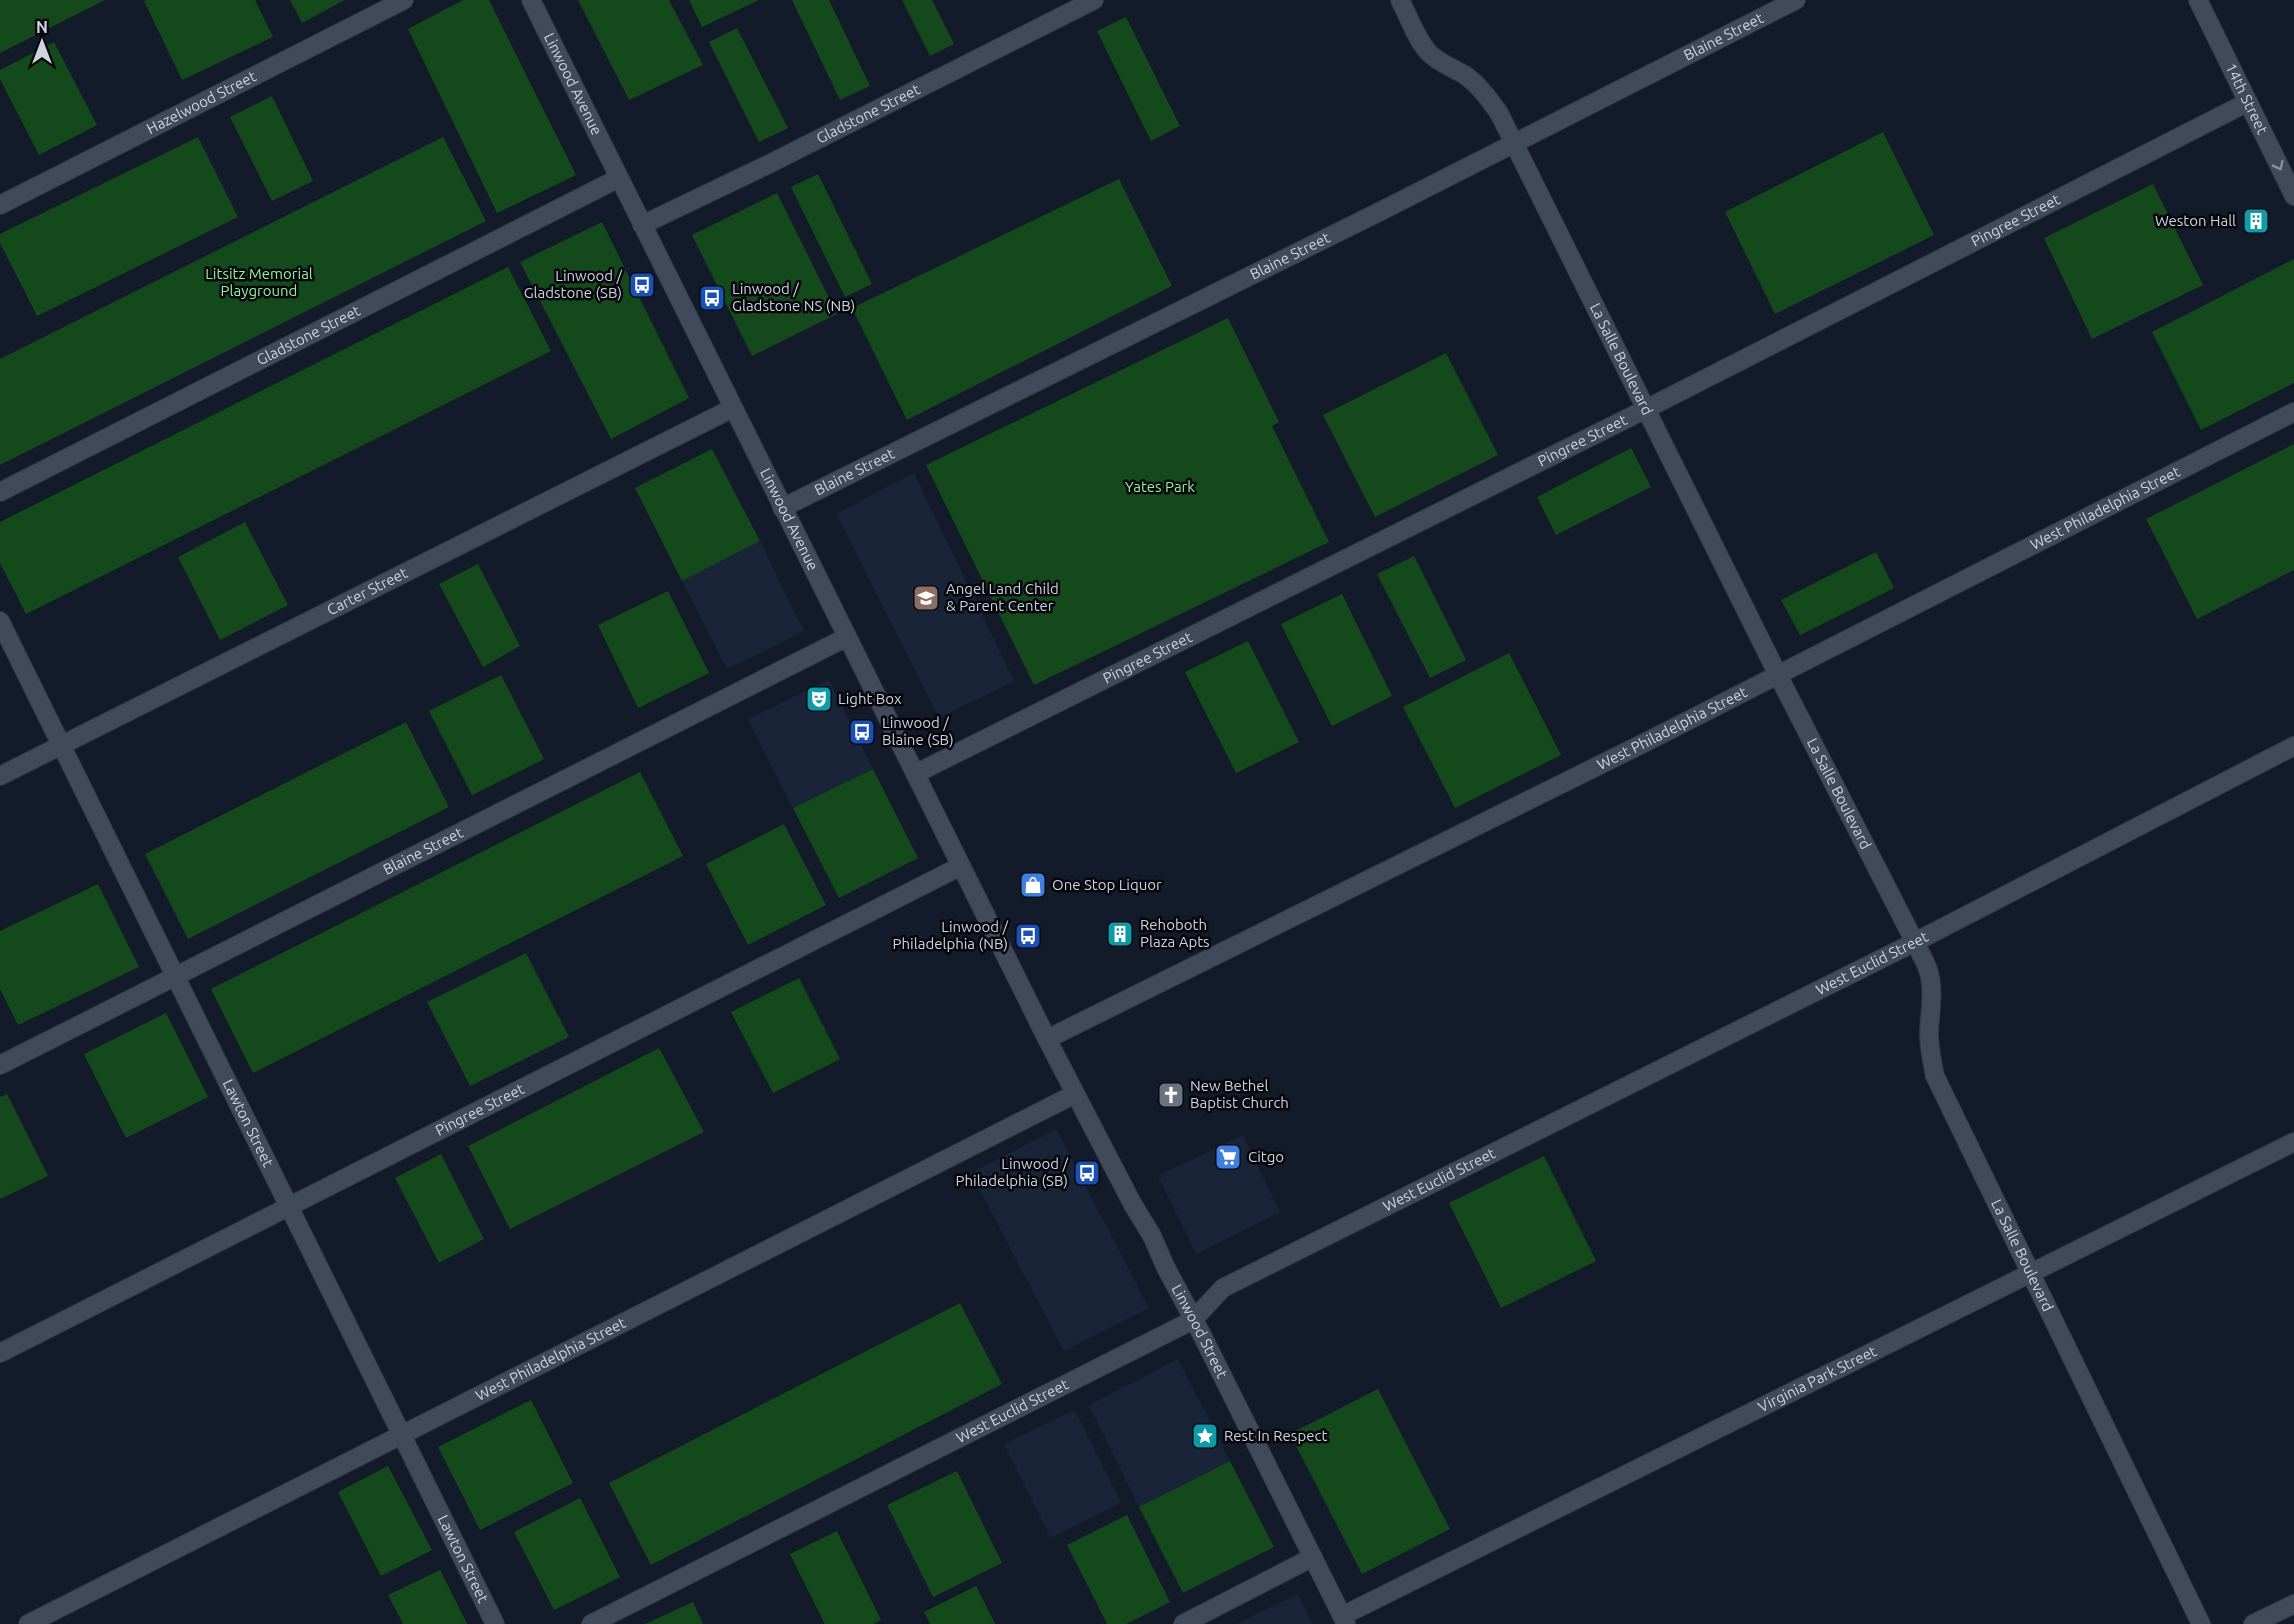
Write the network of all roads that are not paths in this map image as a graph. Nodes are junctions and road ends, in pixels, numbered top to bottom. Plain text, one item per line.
1 (404, 0) edge
2 (531, 0) edge
3 (1094, 0) edge
4 (1400, 0) edge
5 (1796, 0) edge
6 (2199, 0) edge
7 (2248, 102) junction
8 (1514, 143) junction
9 (619, 178) junction
10 (2294, 196) edge
11 (0, 205) edge
12 (642, 225) junction
13 (733, 408) junction
14 (1646, 409) junction
15 (2294, 412) edge
16 (0, 492) edge
17 (782, 508) junction
18 (0, 621) edge
19 (847, 637) junction
20 (1778, 675) junction
21 (60, 746) junction
22 (2294, 746) edge
23 (915, 774) junction
24 (0, 776) edge
25 (961, 866) junction
26 (1915, 942) junction
27 (175, 978) junction
28 (1047, 1039) junction
29 (0, 1065) edge
30 (1075, 1094) junction
31 (2294, 1142) edge
32 (288, 1207) junction
33 (2030, 1273) junction
34 (1193, 1320) junction
35 (0, 1353) edge
36 (401, 1435) junction
37 (1313, 1557) junction
38 (2294, 1604) edge
39 (1344, 1620) edge
40 (28, 1624) edge
41 (495, 1624) edge
42 (591, 1624) edge
43 (1183, 1624) edge
44 (2201, 1624) edge
45 (2253, 1624) edge

1 - 11 street, Hazelwood Street
2 - 9 street, Linwood Avenue
3 - 12 street, Gladstone Street
4 - 8 street, La Salle Boulevard
5 - 8 street, Blaine Street
6 - 7 street, 14th Street
7 -> 10 street, 14th Street
7 - 14 street, Pingree Street
8 - 14 street, La Salle Boulevard
8 - 17 street, Blaine Street
9 - 12 street, Linwood Avenue
9 - 16 street, Gladstone Street
12 - 13 street, Linwood Avenue
13 - 17 street, Linwood Avenue
13 - 21 street, Carter Street
14 - 20 street, La Salle Boulevard
14 - 23 street, Pingree Street
15 - 20 street, West Philadelphia Street
17 - 19 street, Linwood Avenue
18 - 21 street, Lawton Street
19 - 23 street, Linwood Avenue
19 - 27 street, Blaine Street
20 - 26 street, La Salle Boulevard
20 - 28 street, West Philadelphia Street
21 - 24 street, Carter Street
21 - 27 street, Lawton Street
22 - 26 street, West Euclid Street
23 - 25 street, Linwood Avenue
25 - 28 street, Linwood Avenue
25 - 32 street, Pingree Street
26 - 33 street, La Salle Boulevard
26 - 34 street, West Euclid Street
27 - 29 street, Blaine Street
27 - 32 street, Lawton Street
28 - 30 street, Linwood Street
30 - 34 street, Linwood Street
30 - 36 street, West Philadelphia Street
31 - 33 street, Virginia Park Street
32 - 35 street, Pingree Street
32 - 36 street, Lawton Street
33 - 39 street, Virginia Park Street
33 - 44 street, La Salle Boulevard
34 - 37 street, Linwood Street
34 - 42 street, West Euclid Street
36 - 40 street, West Philadelphia Street
36 - 41 street, Lawton Street
37 - 39 street, Linwood Street
37 - 43 street
38 - 45 street

